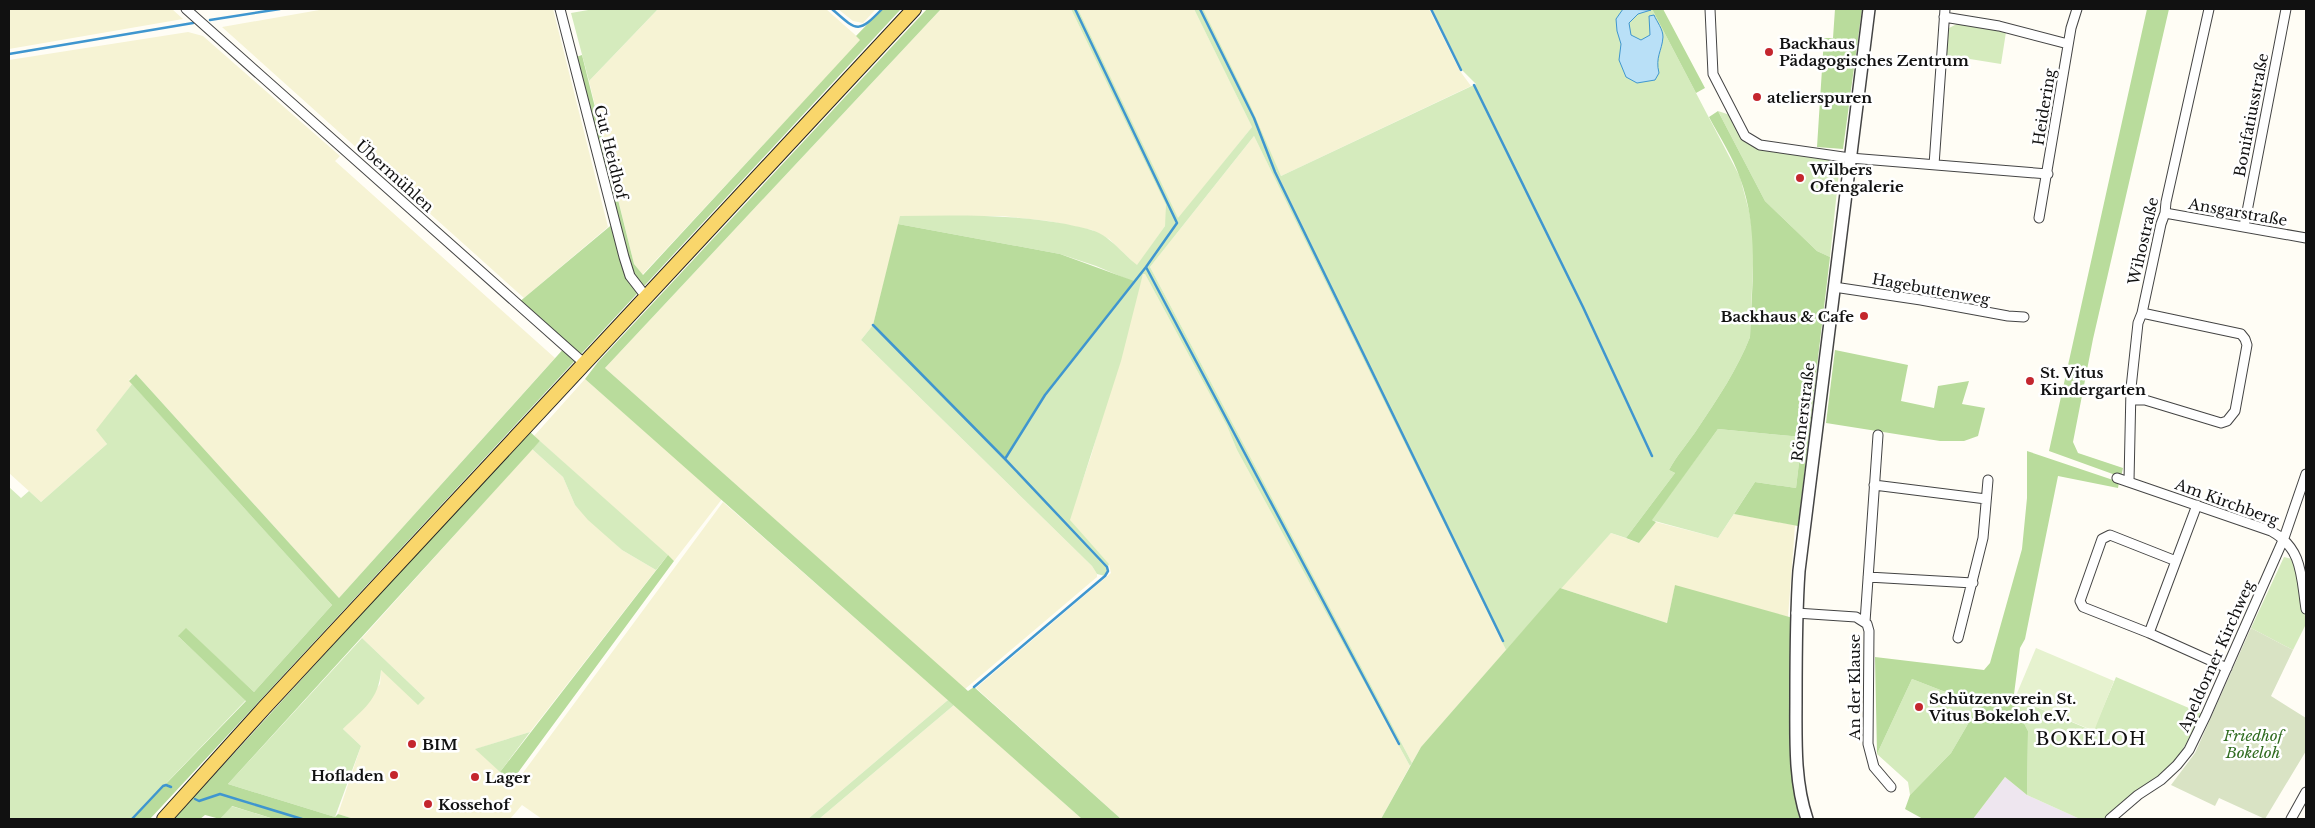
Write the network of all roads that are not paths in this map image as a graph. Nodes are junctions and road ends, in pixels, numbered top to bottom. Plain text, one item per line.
1 (186, 9) edge
2 (560, 9) edge
3 (914, 9) edge
4 (1710, 9) edge
5 (1869, 9) edge
6 (2077, 9) edge
7 (2209, 9) edge
8 (2284, 9) edge
9 (1945, 13) edge
10 (2068, 44) junction
11 (1850, 158) junction
12 (1934, 165) junction
13 (2048, 174) junction
14 (2165, 213) junction
15 (2039, 218) dead end
16 (2244, 227) junction
17 (2306, 238) edge
18 (1834, 287) junction
19 (646, 298) junction
20 (2142, 313) junction
21 (2024, 317) dead end
22 (586, 364) junction
23 (2132, 400) junction
24 (1878, 435) dead end
25 (2306, 474) edge
26 (2118, 478) dead end
27 (1988, 480) dead end
28 (2129, 482) junction
29 (1874, 485) junction
30 (1986, 499) junction
31 (2197, 505) junction
32 (2284, 538) junction
33 (2176, 561) junction
34 (1868, 577) junction
35 (1973, 583) junction
36 (2306, 609) edge
37 (1796, 613) junction
38 (1865, 622) junction
39 (2148, 633) junction
40 (1958, 638) dead end
41 (2227, 668) junction
42 (1891, 787) dead end
43 (2306, 792) edge
44 (164, 819) edge
45 (1806, 819) edge
46 (2110, 819) edge
47 (2291, 819) edge

1 - 22 street, Übermühlen
2 - 19 street, Gut Heidhof
3 - 19 main road
4 - 11 street
5 - 11 street, Römerstraße
6 - 10 street, Heidering
7 - 14 street, Wihostraße
8 - 16 street, Bonifatiusstraße
9 - 10 street
9 - 12 street
10 - 13 street, Heidering
11 - 12 street
11 - 18 street, Römerstraße
12 - 13 street
13 - 15 street, Heidering
14 - 16 street, Ansgarstraße
14 - 20 street, Wihostraße
16 - 17 street, Ansgarstraße
18 - 21 street, Hagebuttenweg
18 - 37 street, Römerstraße
19 - 22 main road
20 - 23 street, Wihostraße
20 - 23 street
22 - 44 main road
23 - 28 street, Wihostraße
24 - 29 street
25 - 32 street, Apeldorner Kirchweg
26 - 28 street, Am Kirchberg
27 - 30 street
28 - 31 street, Am Kirchberg
29 - 30 street
29 - 34 street
30 - 35 street
31 - 32 street, Am Kirchberg
31 - 33 street
32 - 36 street, Am Kirchberg
32 - 41 street, Apeldorner Kirchweg
33 - 39 street
33 - 39 street
34 - 35 street
34 - 38 street
35 - 40 street
37 - 38 street, An der Klause
37 - 45 street, Römerstraße
38 - 42 street, An der Klause
39 - 41 street
41 - 46 street, Apeldorner Kirchweg
43 - 47 street

